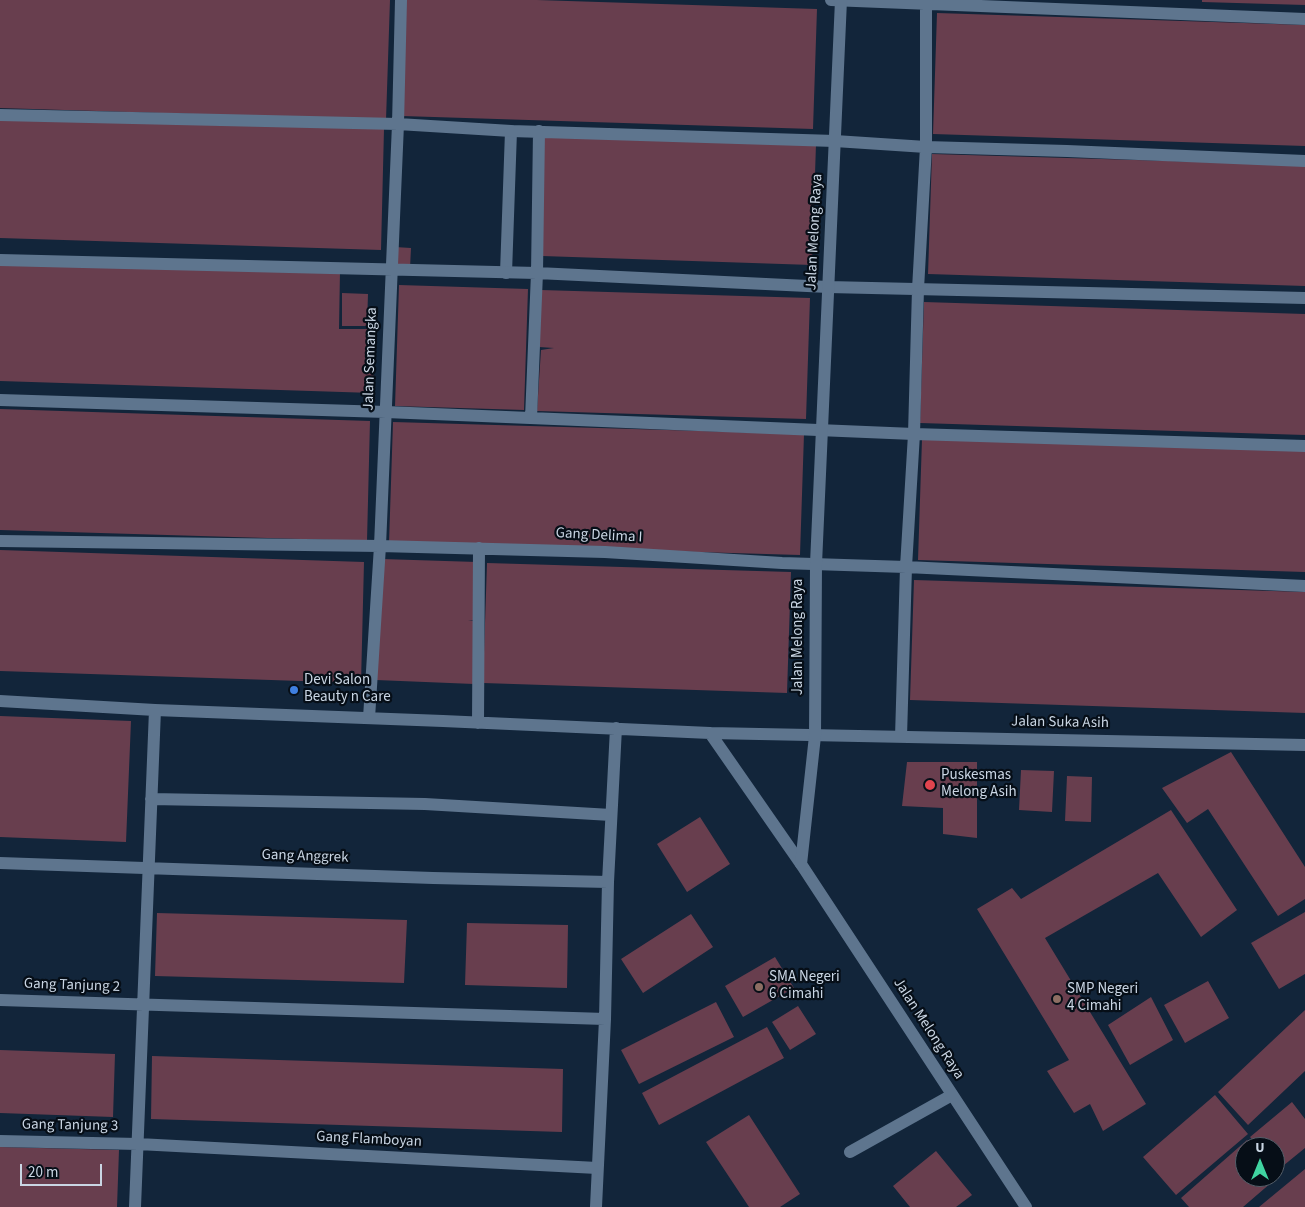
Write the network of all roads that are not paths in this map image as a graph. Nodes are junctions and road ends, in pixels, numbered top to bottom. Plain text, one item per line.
1 (401, 0) edge
2 (831, 0) edge
3 (841, 0) edge
4 (926, 2) edge
5 (1305, 19) edge
6 (0, 115) edge
7 (398, 124) junction
8 (511, 131) junction
9 (539, 131) junction
10 (835, 141) junction
11 (926, 147) junction
12 (1305, 161) edge
13 (0, 260) edge
14 (391, 269) junction
15 (506, 273) junction
16 (537, 273) junction
17 (828, 287) junction
18 (918, 289) junction
19 (1305, 298) edge
20 (0, 400) edge
21 (386, 412) junction
22 (531, 418) junction
23 (823, 430) junction
24 (914, 434) junction
25 (1305, 446) edge
26 (0, 541) edge
27 (380, 546) junction
28 (479, 548) junction
29 (816, 564) junction
30 (906, 567) junction
31 (1305, 586) edge
32 (0, 702) edge
33 (155, 710) junction
34 (369, 718) junction
35 (478, 722) junction
36 (616, 728) junction
37 (710, 734) junction
38 (815, 736) junction
39 (901, 737) junction
40 (1305, 745) edge
41 (151, 799) junction
42 (612, 815) junction
43 (0, 863) edge
44 (801, 864) junction
45 (148, 868) junction
46 (608, 882) junction
47 (0, 1000) edge
48 (143, 1005) junction
49 (605, 1019) junction
50 (952, 1095) junction
51 (0, 1141) edge
52 (138, 1144) junction
53 (850, 1152) dead end
54 (597, 1168) junction
55 (135, 1207) edge
56 (596, 1207) edge
57 (1026, 1207) edge

1 - 7 street, Jalan Semangka
2 - 3 street
3 - 4 street
3 - 10 street, Jalan Melong Raya
4 - 5 street
4 - 11 street
6 - 7 street
7 - 8 street
7 - 14 street, Jalan Semangka
8 - 9 street
8 - 15 street
9 - 10 street
9 - 16 street
10 - 11 street
10 - 17 street, Jalan Melong Raya
11 - 12 street
11 - 18 street
13 - 14 street
14 - 15 street
14 - 21 street, Jalan Semangka
15 - 16 street
16 - 17 street
16 - 22 street
17 - 18 street
17 - 23 street, Jalan Melong Raya
18 - 19 street
18 - 24 street
20 - 21 street
21 - 22 street
21 - 27 street, Jalan Semangka
22 - 23 street
23 - 24 street
23 - 29 street, Jalan Melong Raya
24 - 25 street
24 - 30 street
26 - 27 street, Gang Delima I
27 - 28 street, Gang Delima I
27 - 34 street, Jalan Semangka
28 - 29 street, Gang Delima I
28 - 35 street
29 - 30 street, Gang Delima I
29 - 38 street, Jalan Melong Raya
30 - 31 street, Gang Delima I
30 - 39 street
32 - 33 street, Jalan Suka Asih
33 - 34 street, Jalan Suka Asih
33 - 41 street
34 - 35 street, Jalan Suka Asih
35 - 36 street, Jalan Suka Asih
36 - 37 street, Jalan Suka Asih
36 - 42 street
37 - 38 street, Jalan Suka Asih
37 - 44 street
38 - 39 street, Jalan Suka Asih
38 - 44 street, Jalan Melong Raya
39 - 40 street, Jalan Suka Asih
41 - 42 street
41 - 45 street
42 - 46 street
43 - 45 street, Gang Anggrek
44 - 50 street, Jalan Melong Raya
45 - 46 street, Gang Anggrek
45 - 48 street
46 - 49 street
47 - 48 street, Gang Tanjung 2
48 - 49 street, Gang Tanjung 2
48 - 52 street
49 - 54 street
50 - 53 street
50 - 57 street, Jalan Melong Raya
51 - 52 street, Gang Tanjung 3
52 - 54 street, Gang Flamboyan
52 - 55 street
54 - 56 street

